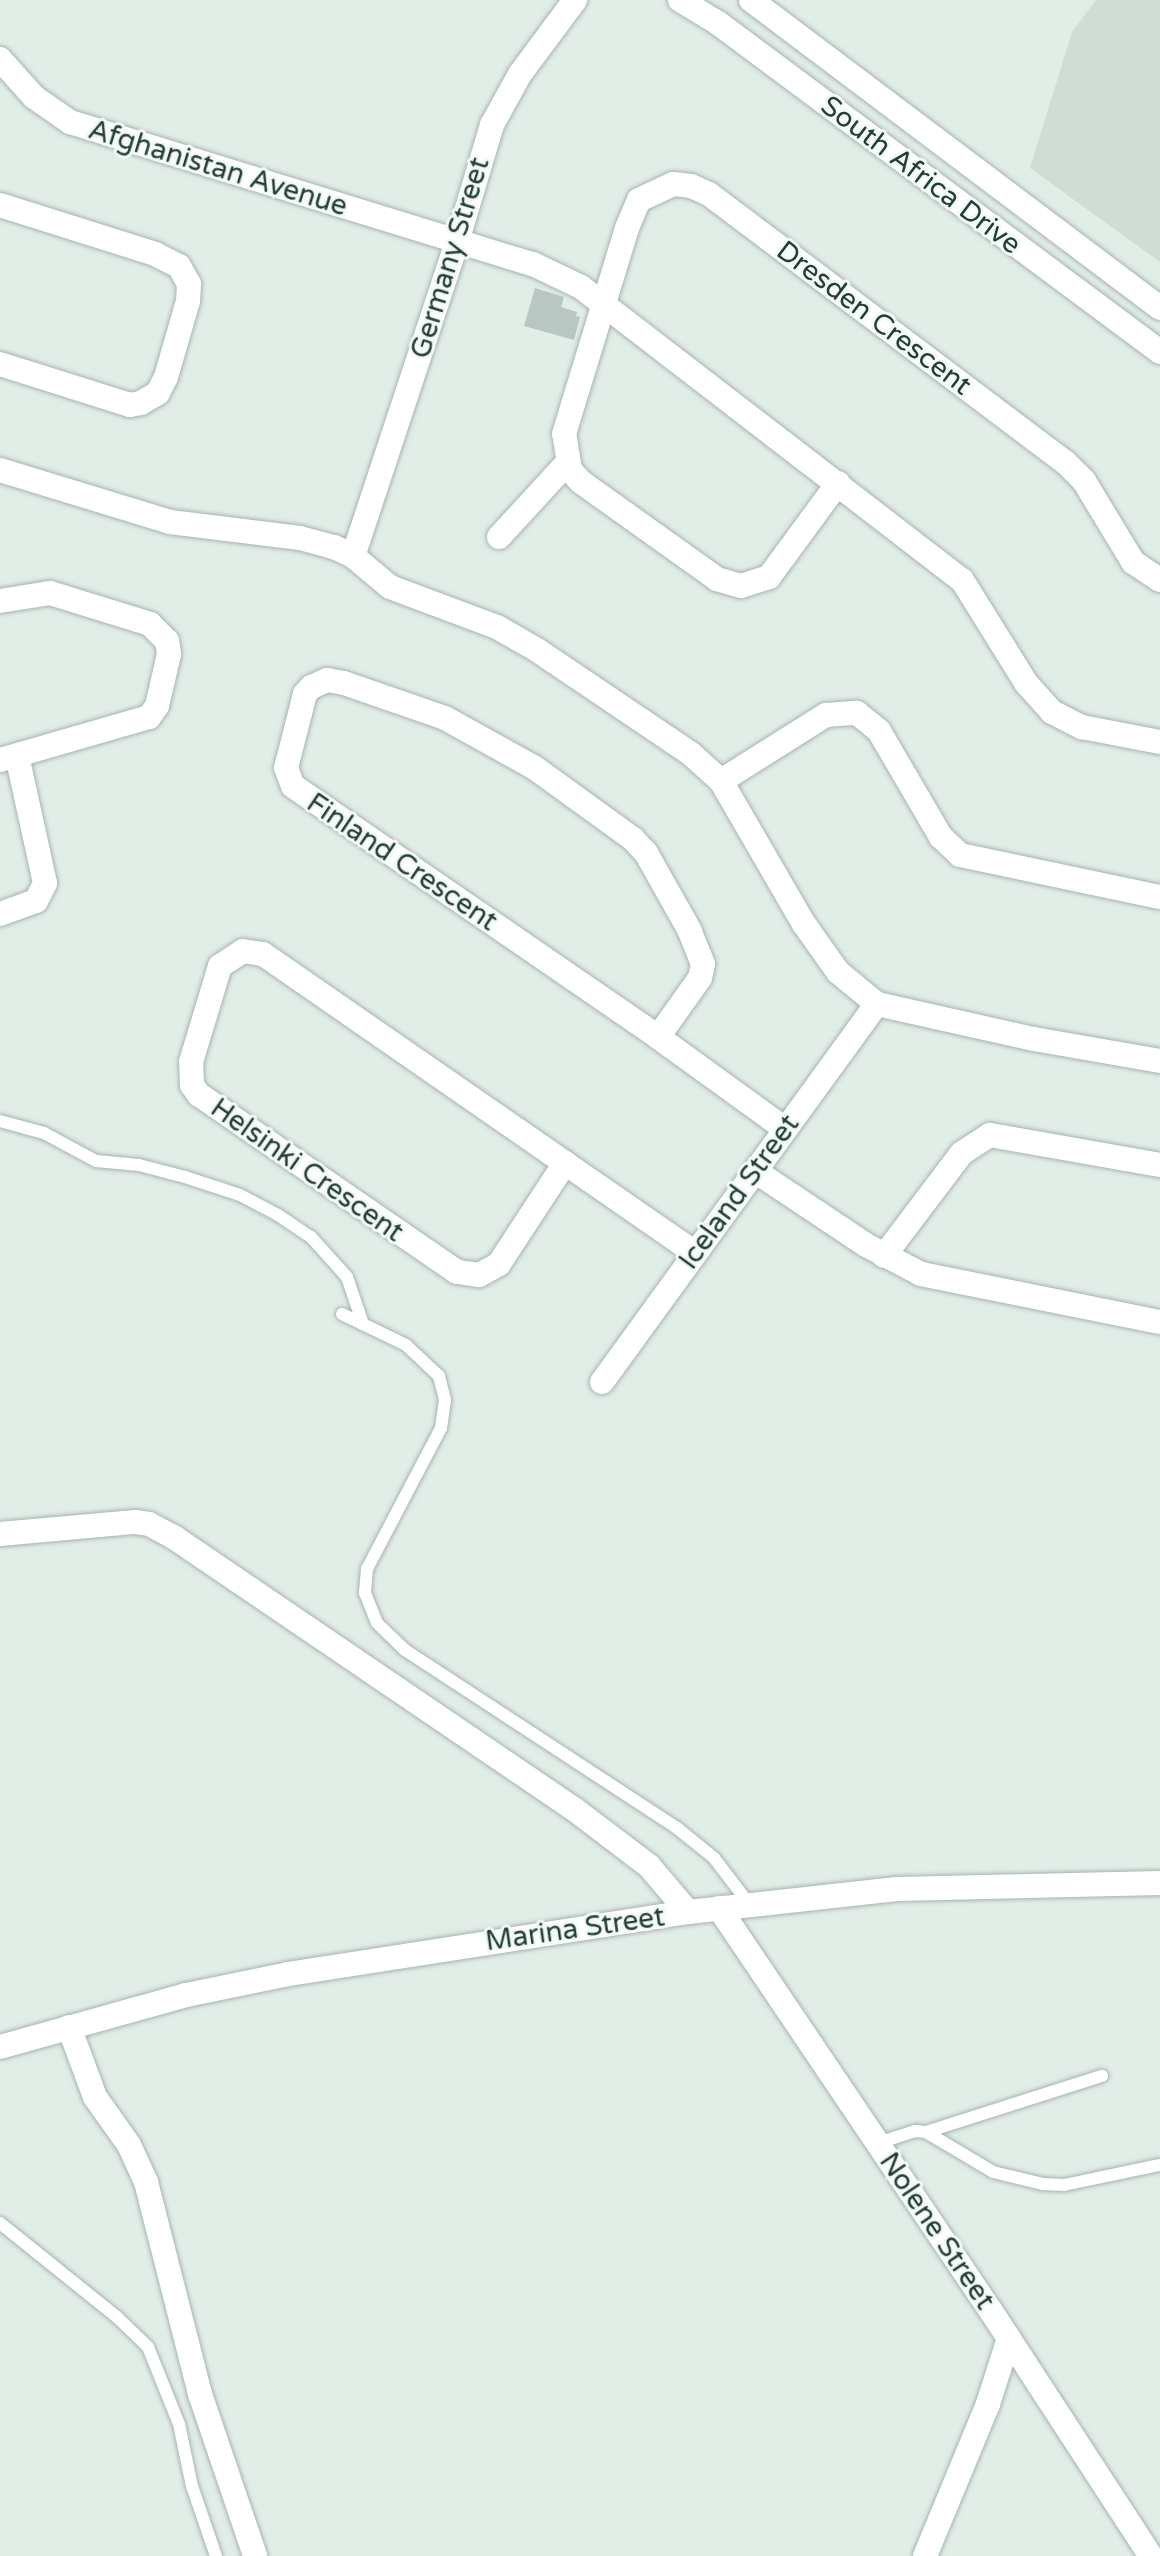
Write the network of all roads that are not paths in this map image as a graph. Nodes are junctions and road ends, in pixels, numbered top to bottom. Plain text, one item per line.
1 (575, 0) edge
2 (680, 0) edge
3 (751, 0) edge
4 (0, 59) edge
5 (0, 205) edge
6 (457, 242) junction
7 (603, 305) junction
8 (1160, 308) edge
9 (1160, 352) edge
10 (0, 364) edge
11 (567, 463) junction
12 (0, 470) edge
13 (838, 483) junction
14 (499, 537) dead end
15 (357, 546) junction
16 (1160, 580) edge
17 (0, 601) edge
18 (1160, 742) edge
19 (9, 758) edge
20 (721, 781) junction
21 (1160, 897) edge
22 (0, 914) edge
23 (877, 1004) junction
24 (658, 1037) junction
25 (1160, 1061) edge
26 (0, 1121) edge
27 (785, 1129) junction
28 (565, 1163) junction
29 (1160, 1165) edge
30 (755, 1171) junction
31 (695, 1253) junction
32 (884, 1256) junction
33 (342, 1314) dead end
34 (1160, 1322) edge
35 (363, 1324) junction
36 (602, 1382) dead end
37 (0, 1534) edge
38 (1160, 1883) edge
39 (750, 1905) junction
40 (719, 1908) junction
41 (688, 1912) junction
42 (69, 2027) junction
43 (0, 2047) edge
44 (1102, 2076) dead end
45 (926, 2132) junction
46 (878, 2143) junction
47 (1160, 2165) edge
48 (0, 2223) edge
49 (1009, 2338) junction
50 (216, 2556) edge
51 (255, 2556) edge
52 (925, 2556) edge
53 (1151, 2556) edge

1 - 6 street, Germany Street
2 - 9 street, South Africa Drive
3 - 8 street, South Africa Drive
4 - 6 street, Afghanistan Avenue
5 - 10 street
6 - 7 street
6 - 15 street, Germany Street
7 - 11 street, Dresden Crescent
7 - 13 street
7 - 16 street, Dresden Crescent
11 - 13 street
11 - 14 street
12 - 15 street
13 - 18 street
15 - 20 street
17 - 19 street
19 - 22 street
20 - 21 street
20 - 23 street
23 - 25 street
23 - 27 street, Iceland Street
24 - 24 street, Finland Crescent
24 - 27 street, Finland Crescent
26 - 35 lane
27 - 30 street, Iceland Street
28 - 28 street, Helsinki Crescent
28 - 31 street, Helsinki Crescent
29 - 32 street
30 - 31 street, Iceland Street
30 - 32 street
31 - 36 street, Iceland Street
32 - 34 street
33 - 35 lane
35 - 39 lane
37 - 41 street
38 - 39 street, Marina Street
39 - 40 street, Marina Street
40 - 41 street, Marina Street
40 - 46 street, Nolene Street
41 - 42 street, Marina Street
42 - 43 street, Marina Street
42 - 51 street
44 - 45 lane
45 - 46 lane
45 - 47 lane
46 - 49 street, Nolene Street
48 - 50 lane
49 - 52 street
49 - 53 street, Nolene Street

